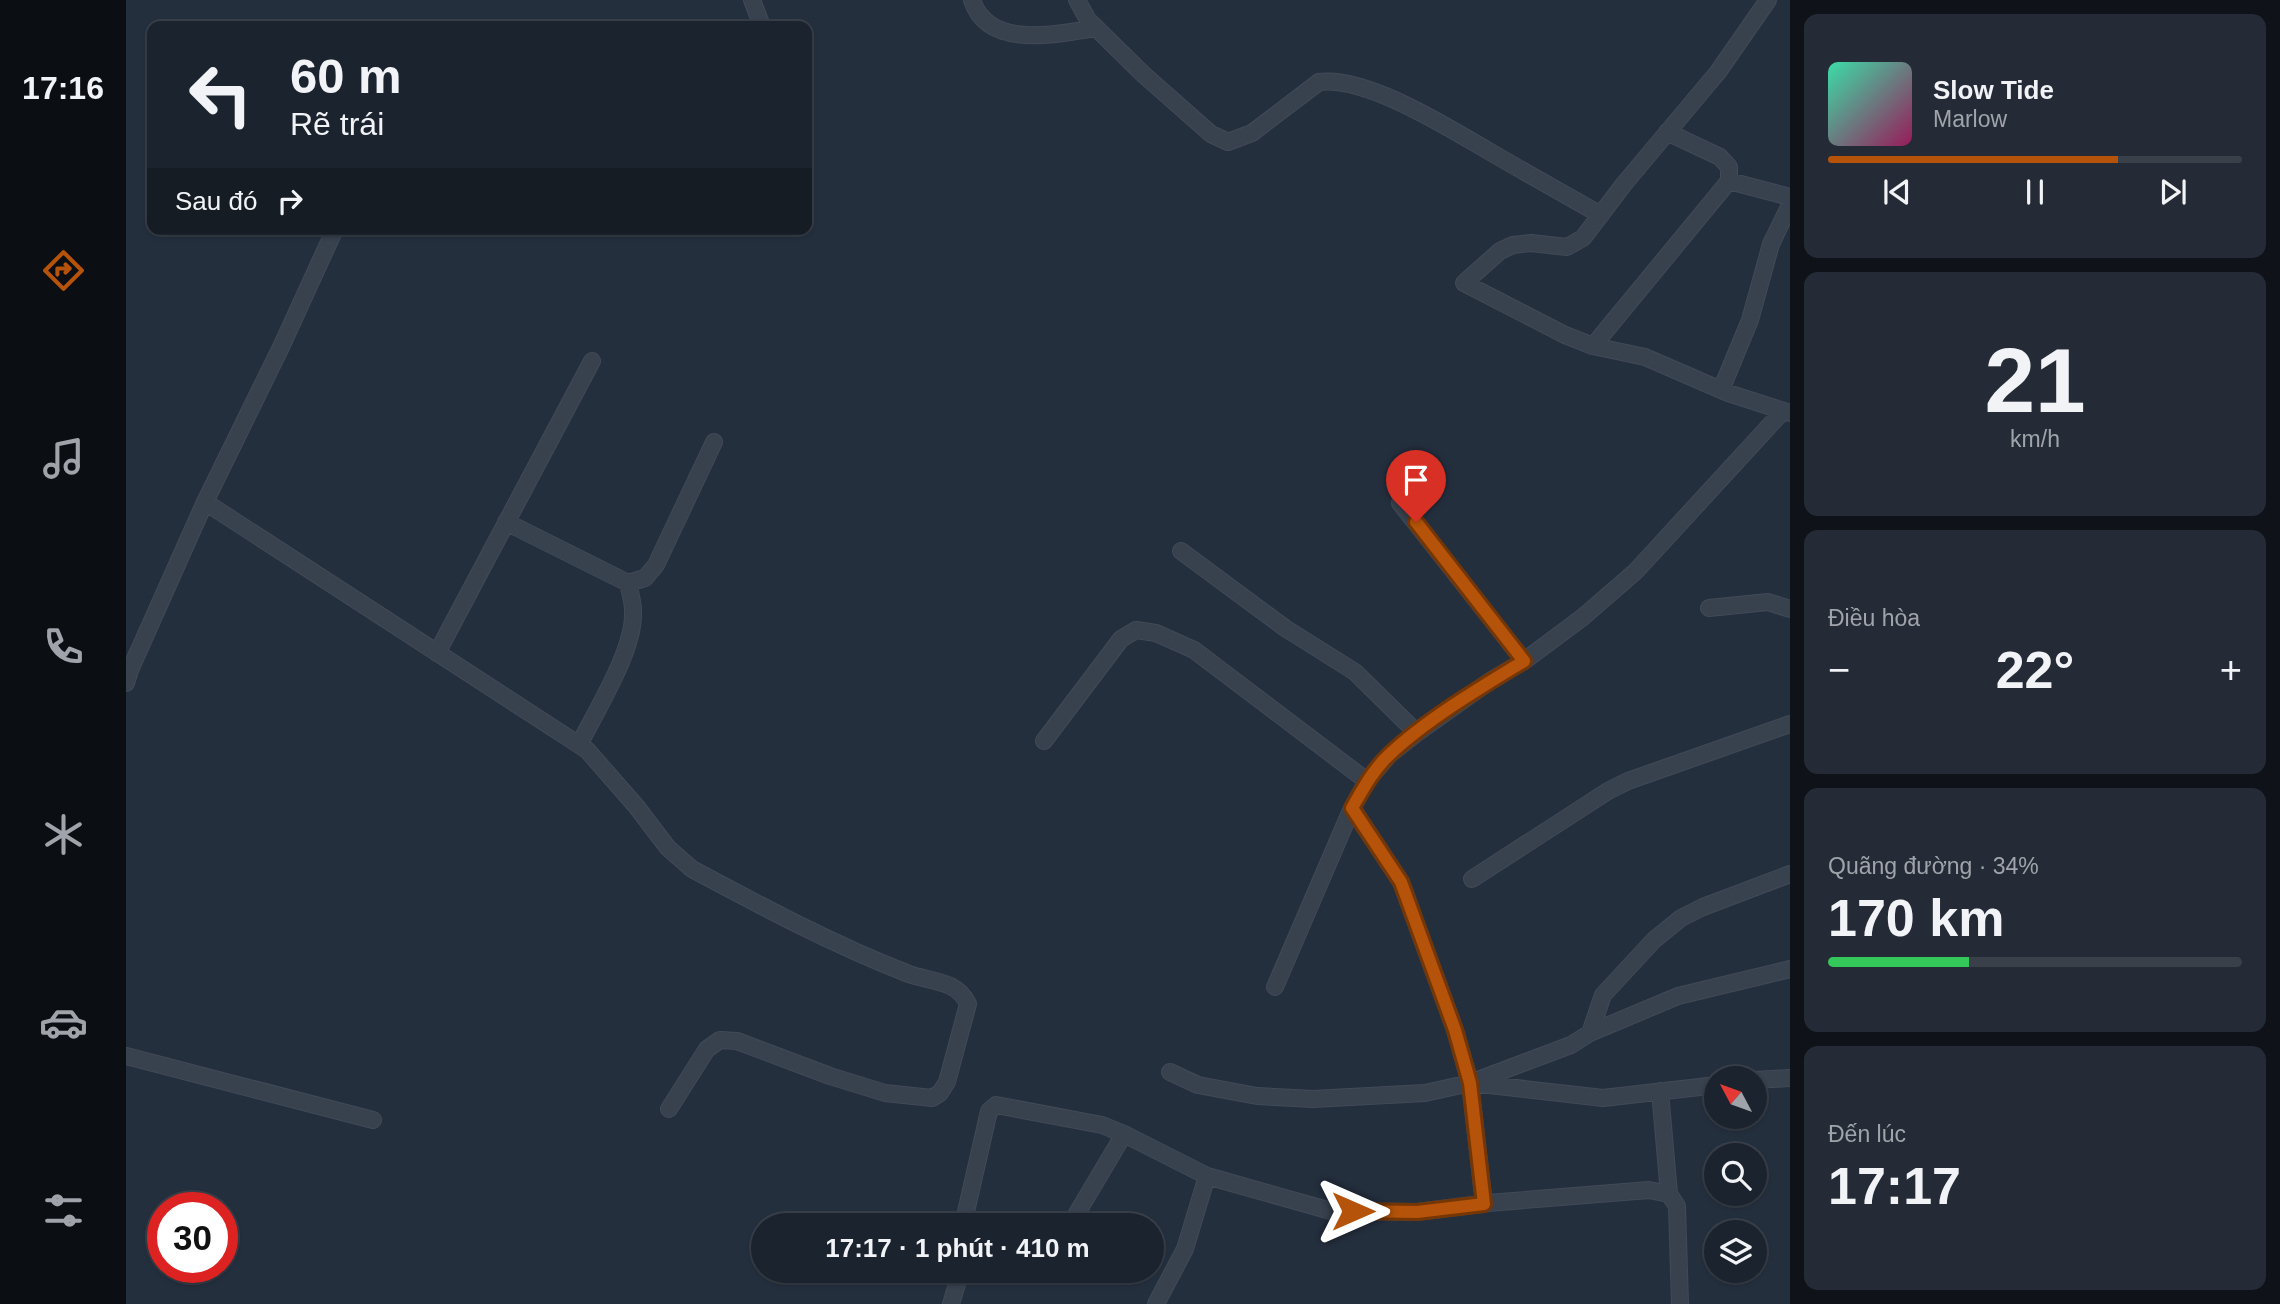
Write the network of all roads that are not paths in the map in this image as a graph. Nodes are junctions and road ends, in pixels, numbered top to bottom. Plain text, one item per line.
1 (752, 0) edge
2 (972, 0) edge
3 (1077, 0) edge
4 (1768, 0) edge
5 (760, 21) edge
6 (1096, 28) junction
7 (1667, 132) junction
8 (1728, 181) junction
9 (1790, 197) edge
10 (1790, 205) edge
11 (1601, 215) junction
12 (332, 235) edge
13 (1593, 346) junction
14 (592, 361) dead end
15 (1721, 390) junction
16 (1786, 412) edge
17 (714, 442) dead end
18 (205, 502) junction
19 (1400, 503) dead end
20 (506, 522) junction
21 (1181, 551) dead end
22 (628, 583) junction
23 (1709, 608) dead end
24 (1790, 609) edge
25 (437, 653) junction
26 (1524, 661) junction
27 (127, 674) edge
28 (1790, 724) edge
29 (1417, 733) junction
30 (1044, 741) dead end
31 (579, 745) junction
32 (1367, 781) junction
33 (1352, 808) junction
34 (1790, 874) edge
35 (1472, 879) dead end
36 (1790, 969) edge
37 (1275, 987) dead end
38 (1590, 1033) junction
39 (126, 1056) edge
40 (1170, 1072) dead end
41 (1790, 1078) edge
42 (1768, 1079) edge
43 (1470, 1083) junction
44 (1704, 1086) edge
45 (1660, 1091) junction
46 (669, 1109) dead end
47 (373, 1120) dead end
48 (1124, 1133) junction
49 (1207, 1176) junction
50 (1669, 1194) junction
51 (1484, 1204) junction
52 (966, 1213) edge
53 (1077, 1213) edge
54 (957, 1283) edge
55 (951, 1304) edge
56 (1156, 1304) edge
57 (1680, 1304) edge

1 - 5 street
2 - 6 street
3 - 6 street
4 - 7 street
6 - 11 street
7 - 8 street
7 - 11 street
8 - 9 street
8 - 13 street
10 - 15 street
11 - 13 street
12 - 18 street
13 - 15 street
14 - 20 street
15 - 16 street
16 - 26 street
17 - 22 street
18 - 25 street
18 - 27 street
19 - 26 street
20 - 22 street
20 - 25 street
21 - 29 street
22 - 31 street
23 - 24 street
25 - 31 street
26 - 29 street
28 - 35 street
29 - 32 street
30 - 32 street
31 - 46 street
32 - 33 street
33 - 37 street
33 - 43 street
34 - 38 street
36 - 38 street
38 - 43 street
39 - 47 street
40 - 43 street
41 - 42 street
43 - 45 street
43 - 51 street
44 - 45 street
45 - 50 street
48 - 49 street
48 - 52 street
48 - 53 street
49 - 51 street
49 - 56 street
50 - 51 street
50 - 57 street
54 - 55 street

